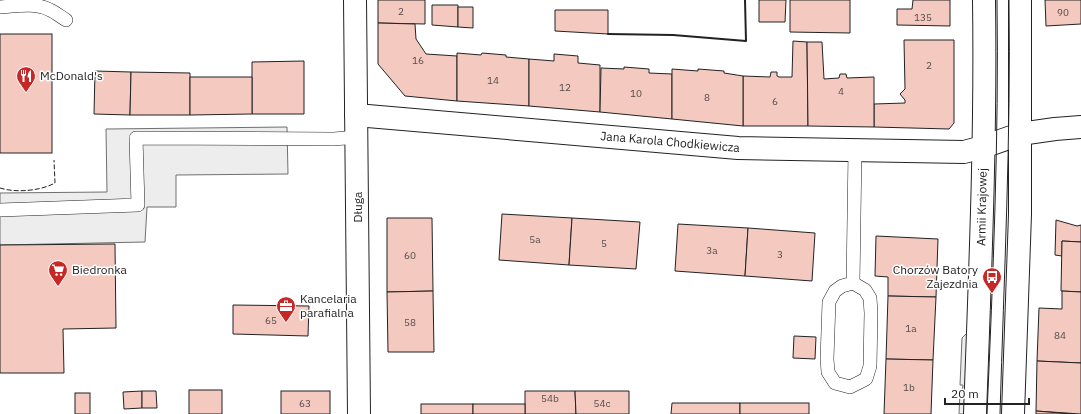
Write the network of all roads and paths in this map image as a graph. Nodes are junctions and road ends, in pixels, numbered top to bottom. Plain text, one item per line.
1 (356, 0) edge
2 (984, 0) edge
3 (1020, 0) edge
4 (0, 7) edge
5 (66, 20) dead end
6 (356, 115) junction
7 (1081, 127) edge
8 (1020, 134) junction
9 (357, 137) junction
10 (983, 147) junction
11 (856, 151) junction
12 (0, 210) edge
13 (853, 283) junction
14 (359, 414) edge
15 (975, 414) edge
16 (1013, 414) edge

1 - 6 street, Długa
2 - 10 street, Armii Krajowej
3 - 8 street
4 - 5 lane
6 - 9 street, Długa
6 - 11 street, Jana Karola Chodkiewicza
7 - 8 street, Jana Karola Chodkiewicza
8 - 10 street, Jana Karola Chodkiewicza
8 - 16 street
9 - 12 lane
9 - 14 street, Długa
10 - 11 street, Jana Karola Chodkiewicza
10 - 15 street, Armii Krajowej
11 - 13 lane
13 - 13 lane

